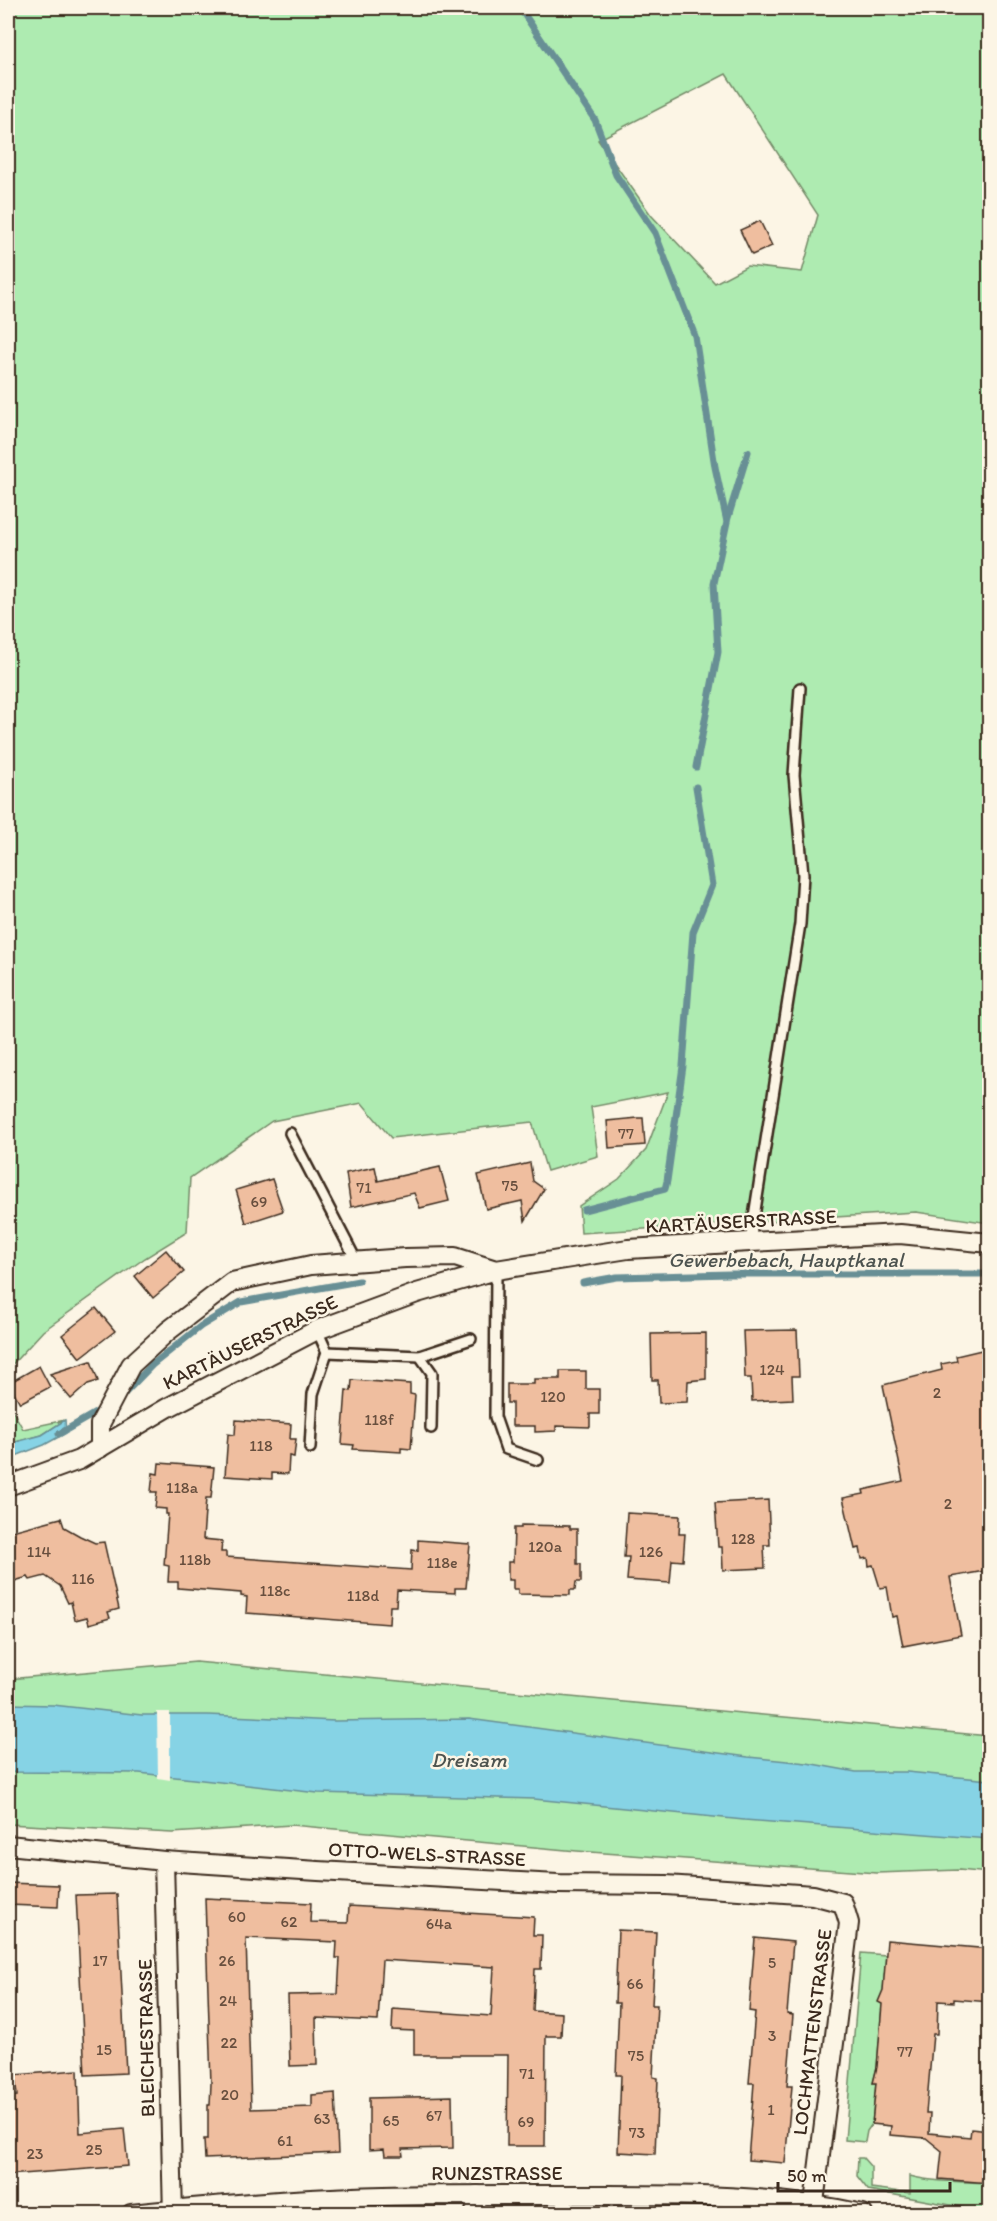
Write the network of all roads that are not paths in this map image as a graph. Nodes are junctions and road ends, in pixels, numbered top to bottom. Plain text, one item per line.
1 (800, 688) dead end
2 (290, 1133) dead end
3 (750, 1242) junction
4 (990, 1243) edge
5 (357, 1262) junction
6 (496, 1270) junction
7 (317, 1330) junction
8 (471, 1339) dead end
9 (327, 1352) junction
10 (420, 1356) junction
11 (431, 1428) dead end
12 (100, 1448) junction
13 (310, 1448) dead end
14 (537, 1460) dead end
15 (8, 1486) edge
16 (8, 1845) edge
17 (164, 1860) junction
18 (843, 1903) joint
19 (477, 2195) junction
20 (814, 2203) junction
21 (732, 2206) edge
22 (173, 2212) edge
23 (131, 2214) edge
24 (475, 2214) edge
25 (863, 2214) edge

1 - 3 lane
2 - 5 lane
3 - 4 street, KARTÄUSERSTRASSE
3 - 6 street, KARTÄUSERSTRASSE
5 - 6 street, KARTÄUSERSTRASSE
5 - 12 street, KARTÄUSERSTRASSE
6 - 7 street, KARTÄUSERSTRASSE
6 - 14 lane
7 - 9 lane
7 - 12 street, KARTÄUSERSTRASSE
8 - 10 lane
9 - 10 lane
9 - 13 lane
10 - 11 lane
12 - 15 street, KARTÄUSERSTRASSE
16 - 17 street, OTTO-WELS-STRASSE
17 - 18 street, OTTO-WELS-STRASSE
17 - 22 street, BLEICHESTRASSE
18 - 20 street, LOCHMATTENSTRASSE
19 - 21 street, RUNZSTRASSE
19 - 22 street, RUNZSTRASSE
19 - 24 street
20 - 21 street, RUNZSTRASSE
20 - 25 street, RUNZSTRASSE
22 - 23 street, RUNZSTRASSE

